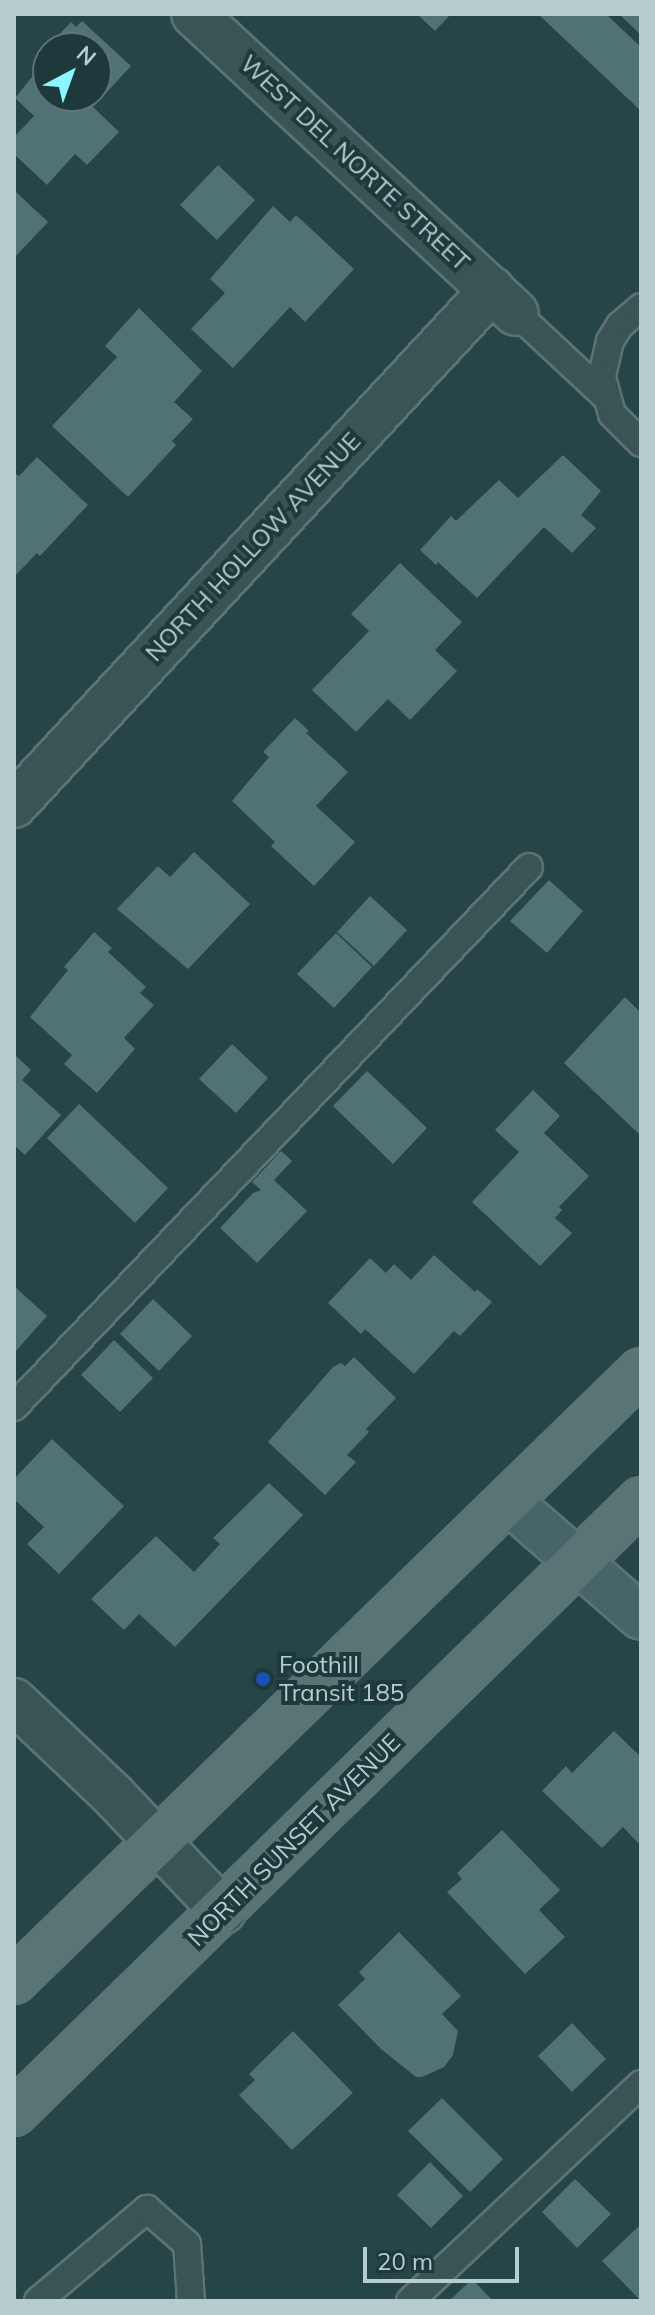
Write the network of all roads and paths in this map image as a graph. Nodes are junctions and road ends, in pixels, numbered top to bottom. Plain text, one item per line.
1 (194, 14) edge
2 (504, 301) junction
3 (641, 307) edge
4 (605, 396) junction
5 (641, 443) edge
6 (14, 805) edge
7 (529, 867) dead end
8 (641, 1371) edge
9 (14, 1407) edge
10 (641, 1500) edge
11 (508, 1501) junction
12 (577, 1562) junction
13 (641, 1617) edge
14 (14, 1701) edge
15 (160, 1843) junction
16 (223, 1911) junction
17 (14, 1981) edge
18 (641, 2084) edge
19 (14, 2113) edge
20 (38, 2301) edge
21 (191, 2301) edge
22 (410, 2301) edge

1 - 2 street, WEST DEL NORTE STREET
2 - 4 lane
2 - 6 street, NORTH HOLLOW AVENUE
3 - 4 lane
4 - 5 lane
7 - 9 lane
8 - 11 main road
10 - 12 main road, NORTH SUNSET AVENUE
11 - 12 street
11 - 15 main road
12 - 13 street
12 - 16 main road, NORTH SUNSET AVENUE
14 - 15 street
15 - 16 street
15 - 17 main road
16 - 19 main road, NORTH SUNSET AVENUE
18 - 22 lane
20 - 21 lane

